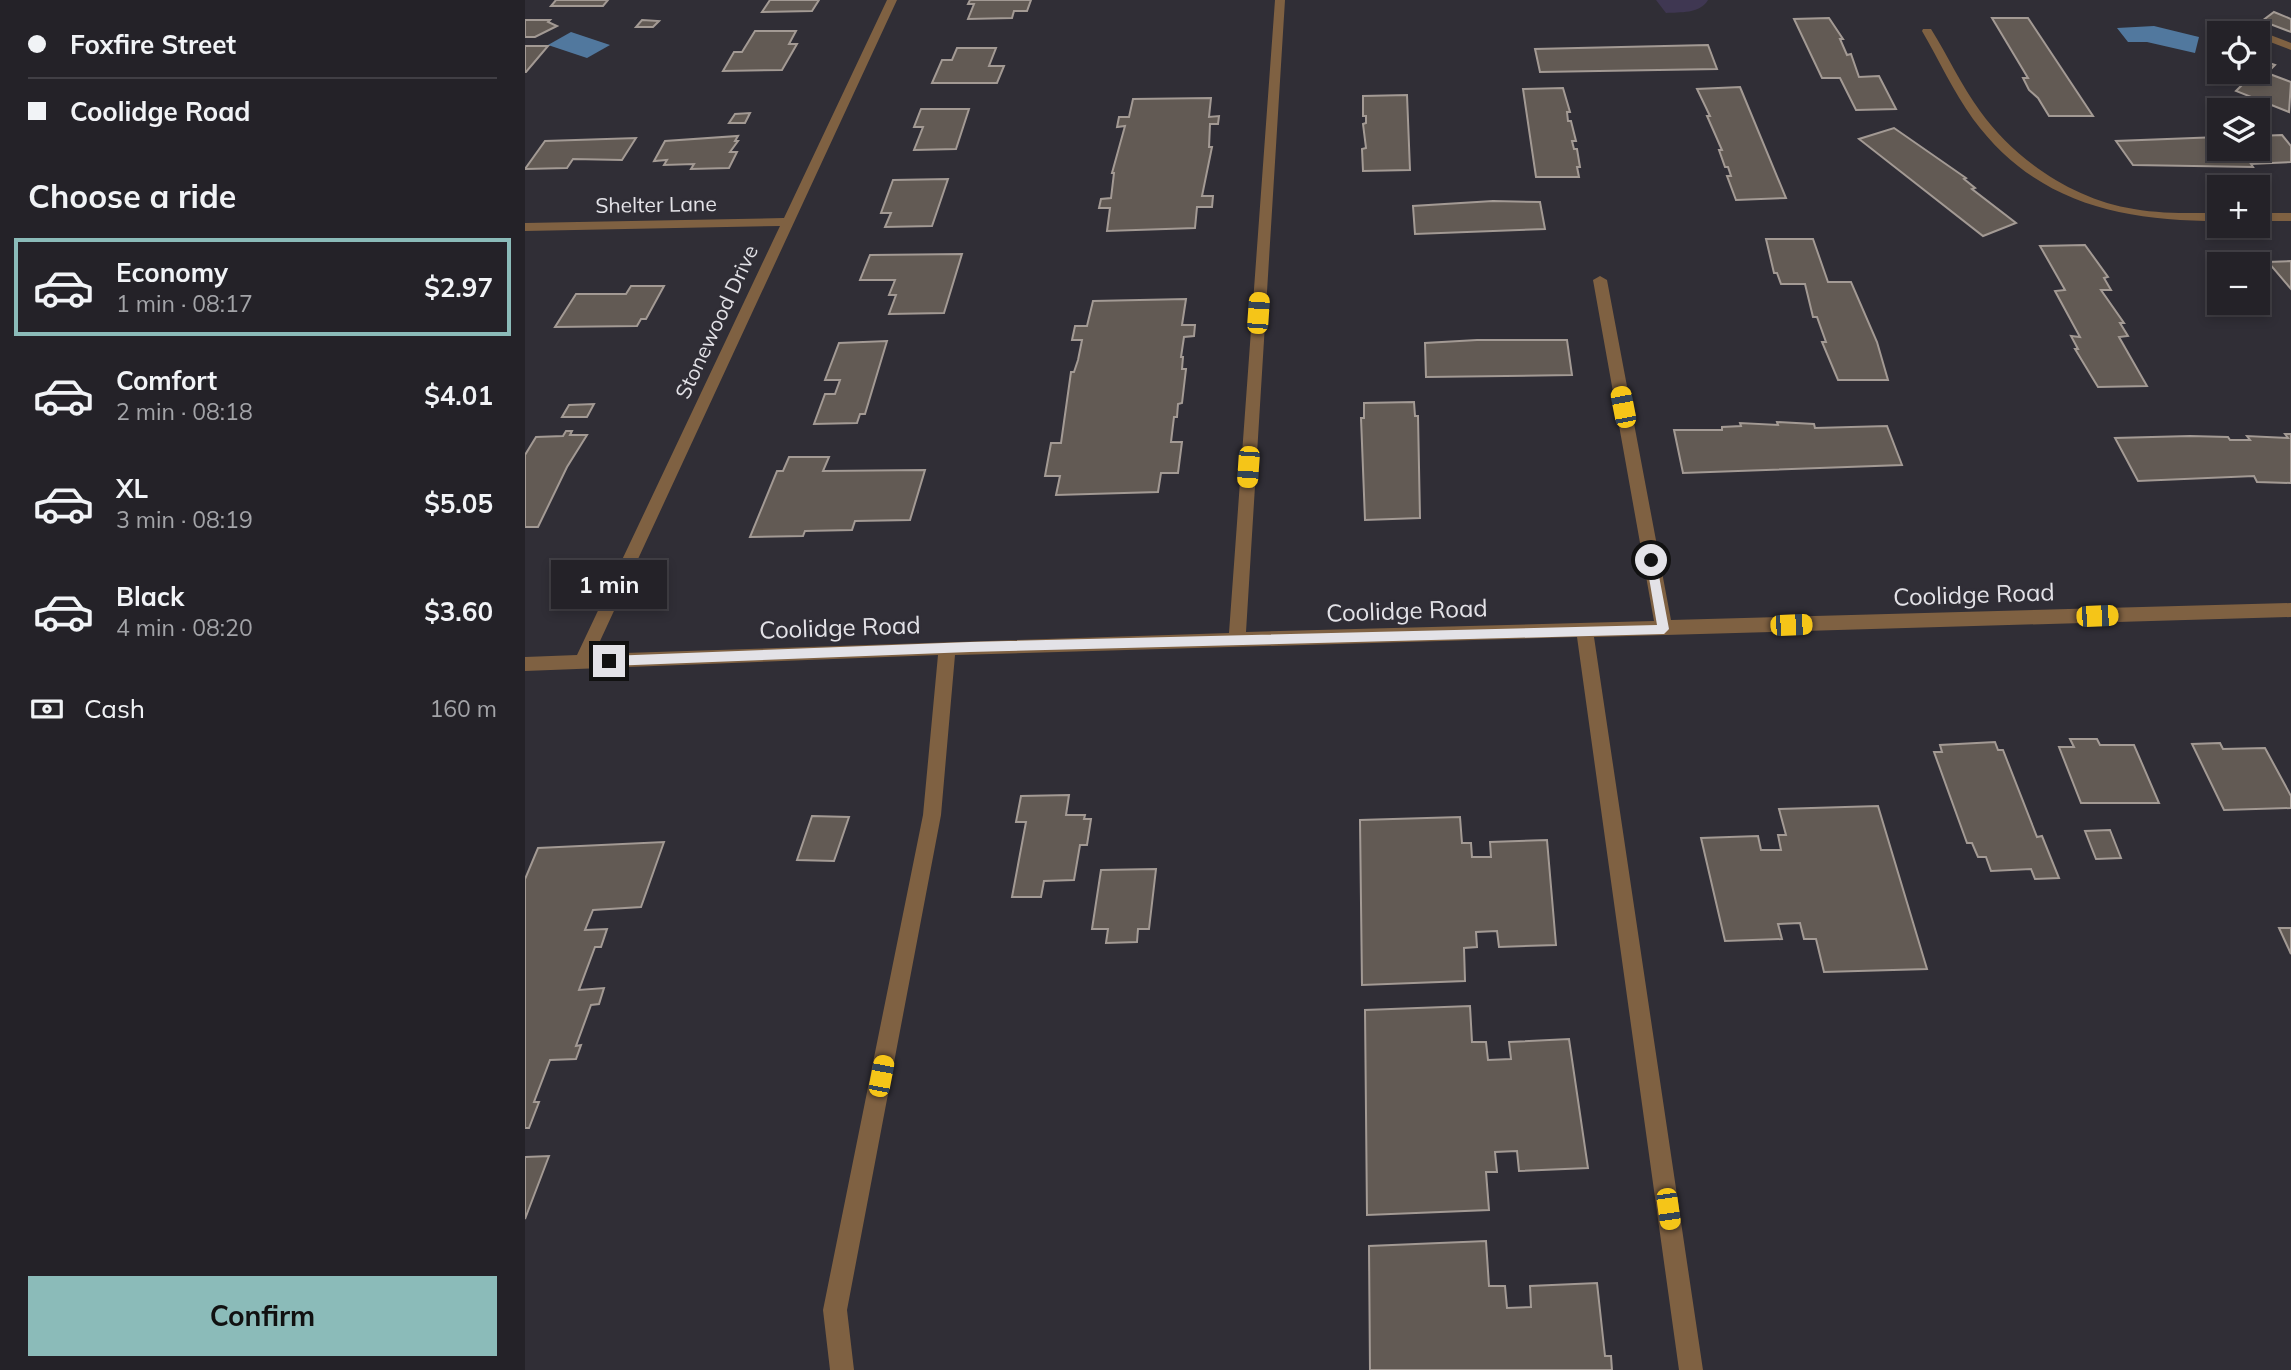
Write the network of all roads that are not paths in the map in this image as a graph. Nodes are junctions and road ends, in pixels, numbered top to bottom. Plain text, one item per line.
1 (892, 0) edge
2 (1280, 0) edge
3 (1927, 31) dead end
4 (2270, 38) edge
5 (2291, 47) edge
6 (2207, 217) edge
7 (2270, 217) edge
8 (2291, 217) edge
9 (787, 222) junction
10 (525, 227) edge
11 (1600, 280) dead end
12 (2291, 610) edge
13 (1664, 629) junction
14 (1585, 631) junction
15 (1237, 640) junction
16 (947, 648) junction
17 (582, 662) junction
18 (525, 664) edge
19 (842, 1370) edge
20 (1691, 1370) edge

1 - 9 street, Stonewood Drive
2 - 15 street
3 - 6 street
4 - 5 street
7 - 8 street
9 - 10 street, Shelter Lane
9 - 17 street, Stonewood Drive
11 - 13 street
12 - 13 street, Coolidge Road
13 - 14 street, Coolidge Road
14 - 15 street, Coolidge Road
14 - 20 street
15 - 16 street, Coolidge Road
16 - 17 street, Coolidge Road
16 - 19 street
17 - 18 street, Coolidge Road

